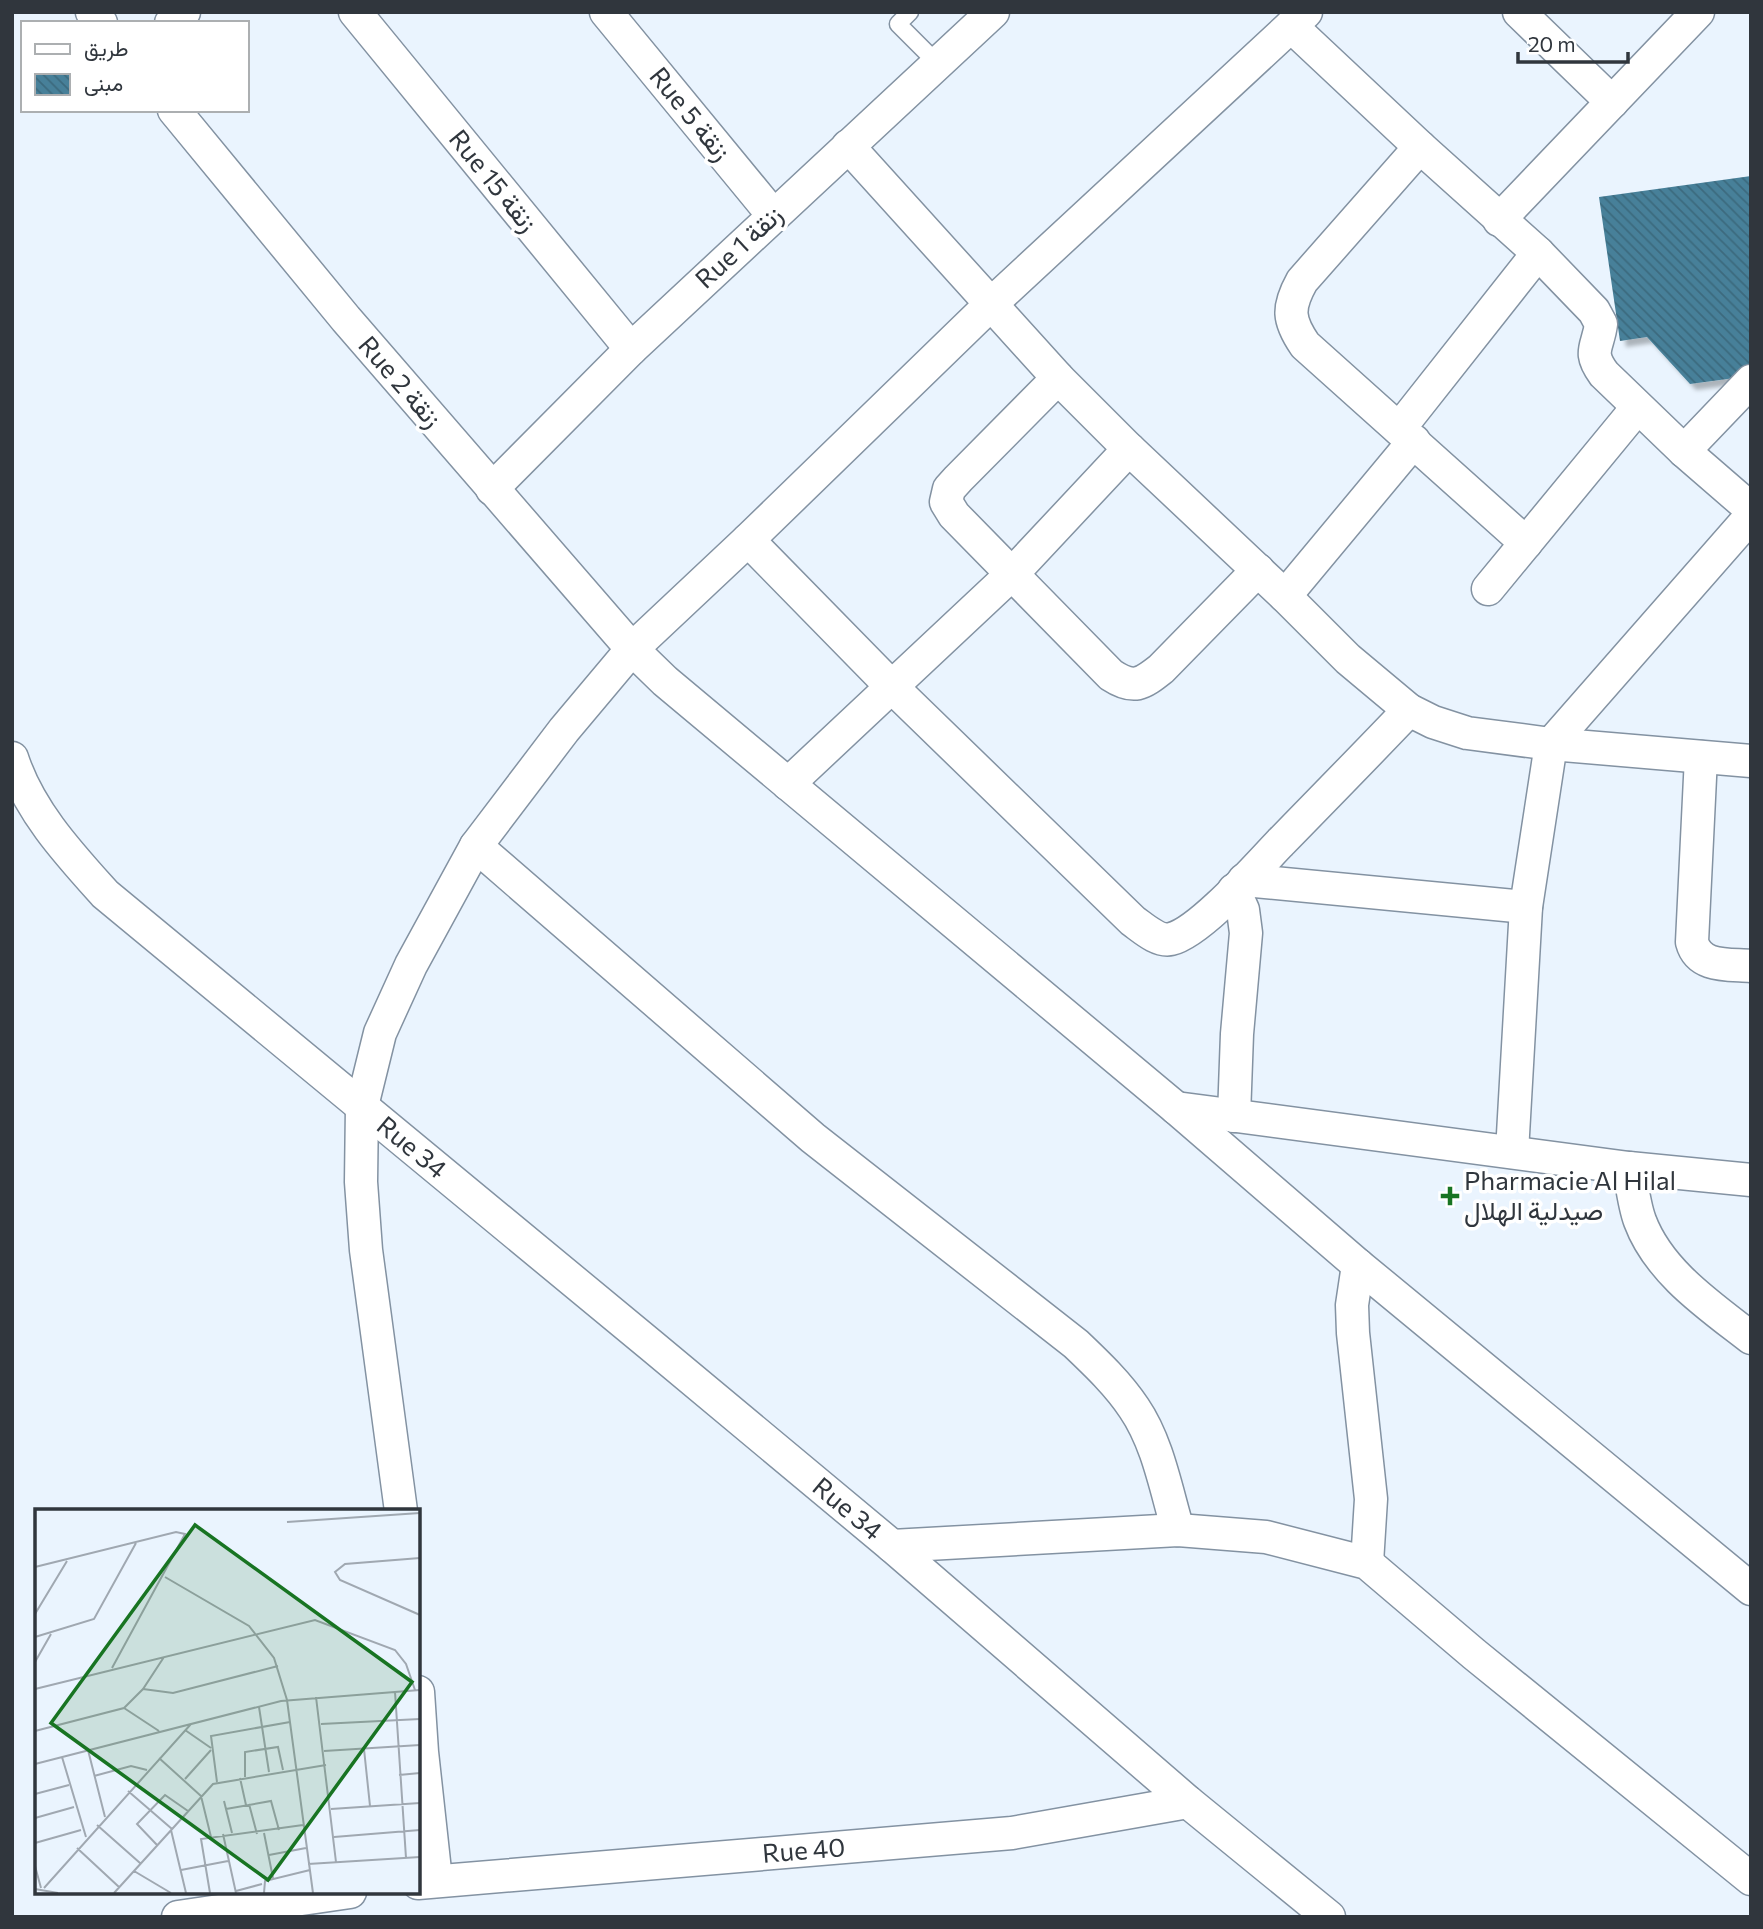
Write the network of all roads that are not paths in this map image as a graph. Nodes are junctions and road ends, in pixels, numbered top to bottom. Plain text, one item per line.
1 (355, 12) edge
2 (606, 12) edge
3 (910, 12) edge
4 (993, 12) edge
5 (1519, 12) edge
6 (1698, 12) edge
7 (1298, 19) edge
8 (937, 64) junction
9 (1612, 102) junction
10 (176, 112) edge
11 (848, 146) junction
12 (1420, 147) junction
13 (773, 215) junction
14 (1499, 219) junction
15 (1538, 253) junction
16 (990, 305) junction
17 (631, 349) junction
18 (1058, 378) junction
19 (1751, 382) edge
20 (1637, 408) junction
21 (1407, 435) junction
22 (1129, 449) junction
23 (1684, 451) junction
24 (492, 489) junction
25 (1751, 509) edge
26 (1751, 516) edge
27 (748, 540) junction
28 (1526, 543) junction
29 (1258, 570) junction
30 (1012, 574) junction
31 (1488, 589) dead end
32 (1285, 596) junction
33 (632, 649) junction
34 (892, 687) junction
35 (1409, 710) junction
36 (1551, 744) junction
37 (1701, 757) junction
38 (12, 758) edge
39 (1751, 761) edge
40 (788, 784) junction
41 (476, 846) junction
42 (1239, 885) junction
43 (1526, 907) junction
44 (1751, 966) edge
45 (362, 1107) junction
46 (1176, 1108) junction
47 (1234, 1116) junction
48 (1512, 1152) junction
49 (1629, 1168) junction
50 (1751, 1180) edge
51 (1358, 1265) junction
52 (1751, 1338) edge
53 (401, 1509) edge
54 (1178, 1530) junction
55 (892, 1546) junction
56 (1367, 1563) junction
57 (1751, 1589) edge
58 (420, 1722) edge
59 (1188, 1802) junction
60 (1751, 1879) edge
61 (427, 1881) edge
62 (336, 1894) edge
63 (177, 1917) edge
64 (1329, 1917) edge

1 - 17 street, Rue 15 زنقة
2 - 13 street, Rue 5 زنقة
3 - 8 lane
4 - 8 street, Rue 1 زنقة
5 - 9 street
6 - 9 street
7 - 12 street
7 - 16 street
8 - 11 street, Rue 1 زنقة
9 - 14 street
10 - 24 street, Rue 2 زنقة
11 - 13 street, Rue 1 زنقة
11 - 16 street
12 - 14 street
12 - 21 street
13 - 17 street, Rue 1 زنقة
14 - 15 street
15 - 20 street
15 - 21 street
16 - 18 street
16 - 27 street
17 - 24 street, Rue 1 زنقة
18 - 22 street
18 - 30 street
19 - 23 street
20 - 23 street
20 - 28 street
21 - 28 street
21 - 32 street
22 - 29 street
22 - 30 street
23 - 25 street
24 - 33 street, Rue 2 زنقة
26 - 36 street
27 - 33 street
27 - 34 street
28 - 31 street
29 - 30 street
29 - 32 street
30 - 34 street
32 - 35 street
33 - 40 street, Rue 2 زنقة
33 - 41 street
34 - 40 street
34 - 42 street
35 - 36 street
35 - 42 street
36 - 37 street
36 - 43 street
37 - 39 street
37 - 44 street
38 - 45 street, Rue 34
40 - 46 street, Rue 2 زنقة
41 - 45 street
41 - 54 street
42 - 43 street
42 - 47 street
43 - 48 street
45 - 53 street
45 - 55 street, Rue 34
46 - 47 street
46 - 51 street, Rue 2 زنقة
47 - 48 street
48 - 49 street
49 - 50 street
49 - 52 street
51 - 56 street
51 - 57 street, Rue 2 زنقة
54 - 55 street
54 - 56 street
55 - 59 street, Rue 34
56 - 60 street
58 - 61 street
59 - 61 street, Rue 40
59 - 64 street, Rue 34
62 - 63 street

